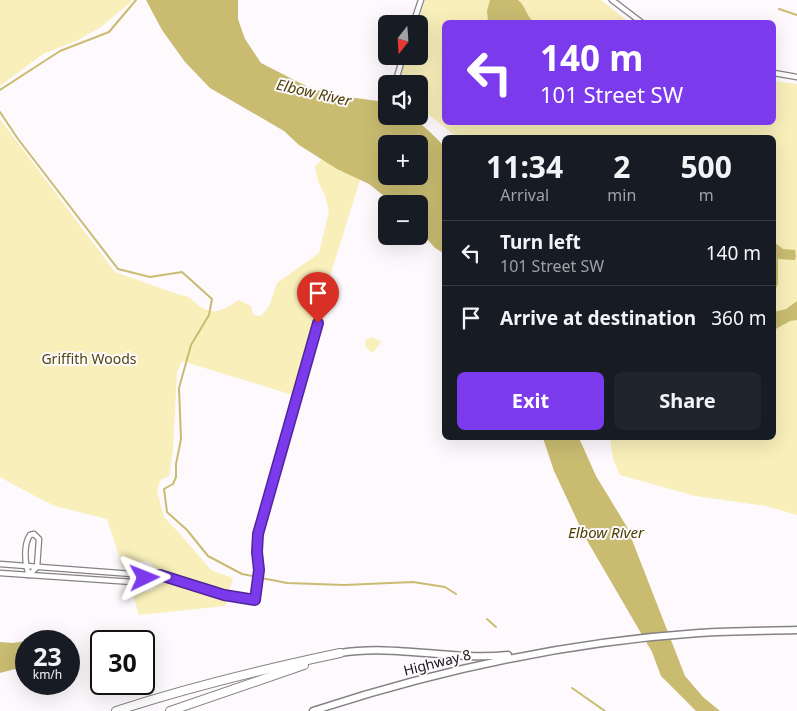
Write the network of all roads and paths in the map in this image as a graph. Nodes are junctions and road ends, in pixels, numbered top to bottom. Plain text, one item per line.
1 (421, 0) edge
2 (612, 0) edge
3 (416, 15) edge
4 (638, 20) edge
5 (776, 73) edge
6 (797, 77) edge
7 (318, 323) dead end
8 (0, 564) edge
9 (25, 566) junction
10 (37, 567) junction
11 (0, 573) edge
12 (30, 575) junction
13 (145, 578) junction
14 (797, 630) edge
15 (569, 648) junction
16 (340, 653) junction
17 (116, 711) edge
18 (170, 711) edge
19 (314, 711) edge

1 - 3 street
2 - 4 street
5 - 6 street
7 - 13 street
8 - 9 street
9 - 10 street
9 - 10 street
9 - 12 street
10 - 12 street
10 - 13 street
11 - 12 street
12 - 13 street
14 - 15 main road, Highway 8
15 - 16 main road, Highway 8
15 - 19 main road, Highway 8
16 - 17 highway
16 - 18 highway

